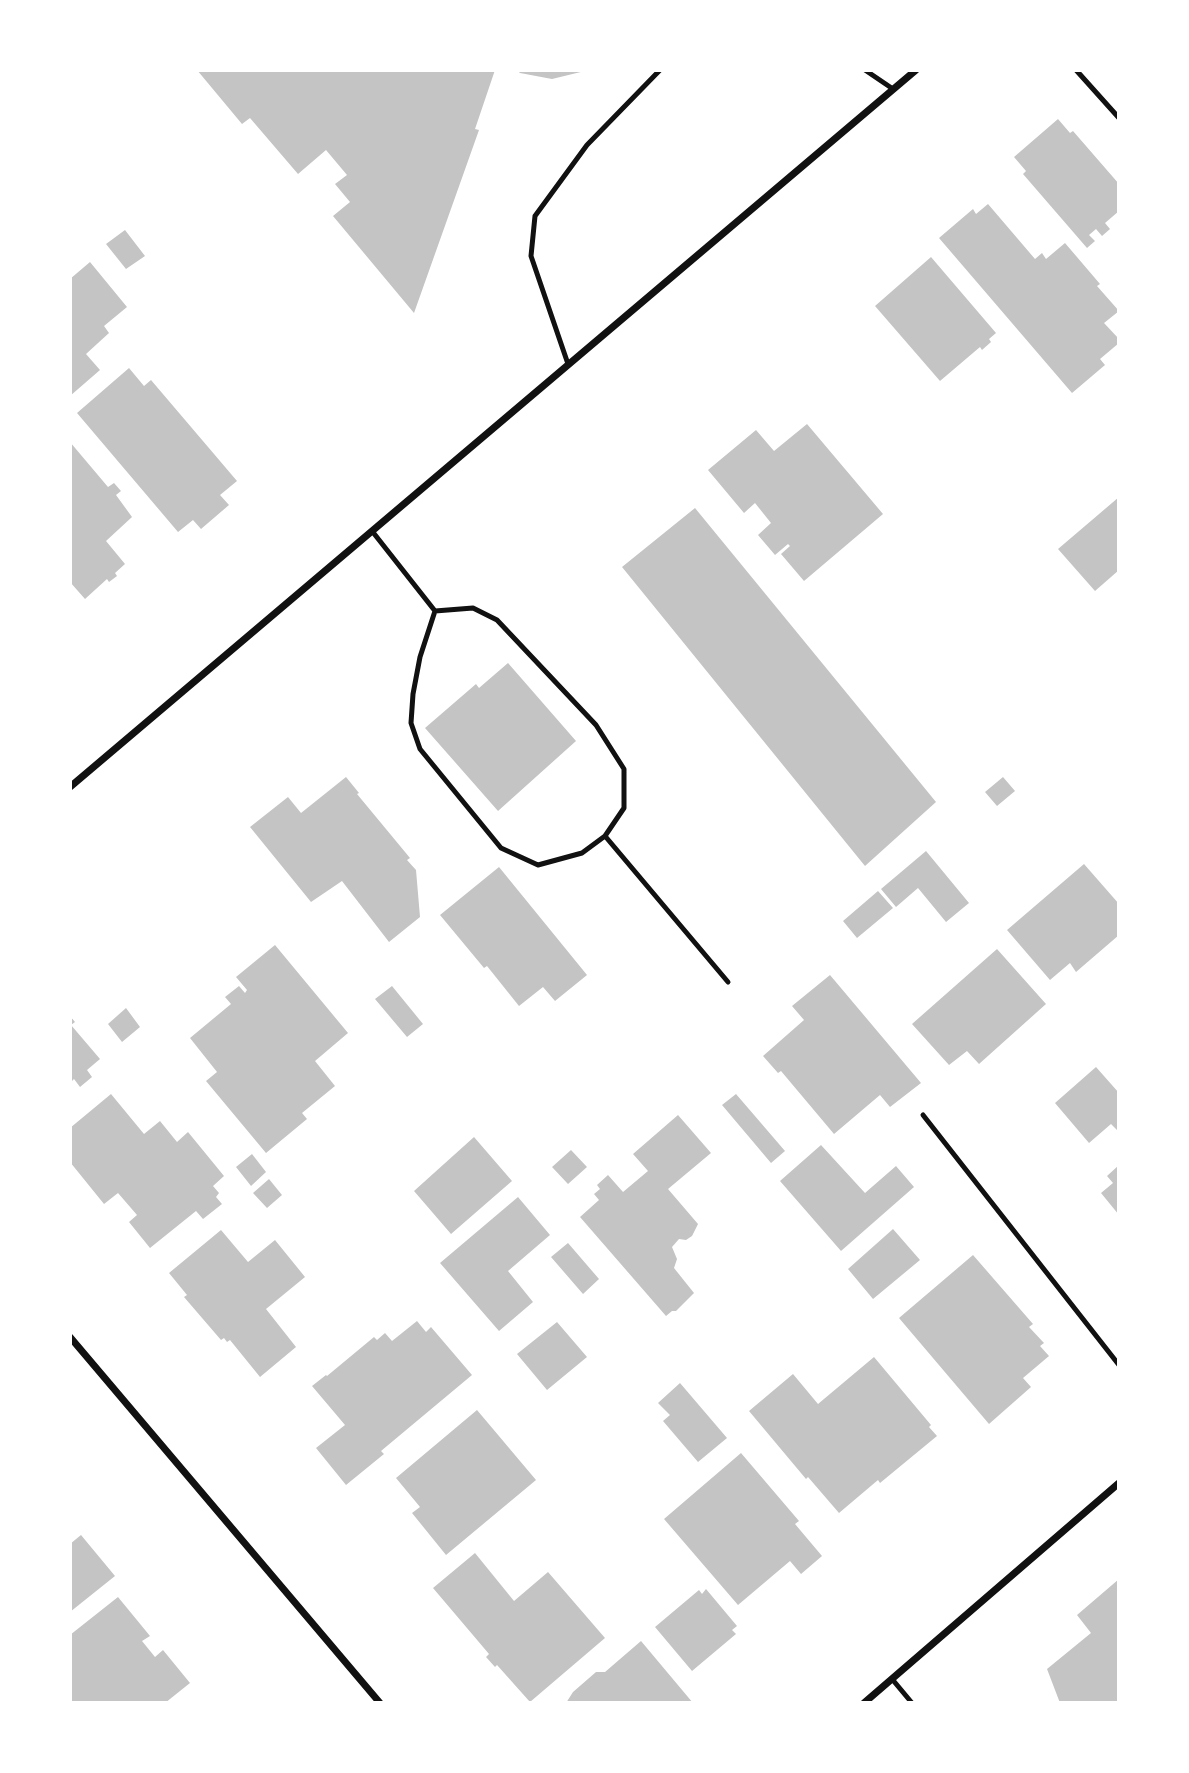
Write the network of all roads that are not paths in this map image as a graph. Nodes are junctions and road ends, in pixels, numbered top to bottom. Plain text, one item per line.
1 (660, 70) edge
2 (866, 70) edge
3 (916, 70) edge
4 (1076, 70) edge
5 (893, 89) junction
6 (1119, 118) edge
7 (568, 364) junction
8 (372, 531) junction
9 (435, 611) junction
10 (70, 787) edge
11 (606, 836) junction
12 (728, 982) dead end
13 (923, 1115) dead end
14 (70, 1337) edge
15 (1119, 1365) edge
16 (1119, 1483) edge
17 (892, 1679) junction
18 (380, 1703) edge
19 (864, 1703) edge
20 (912, 1703) edge

1 - 7 lane
2 - 5 lane
3 - 5 street
4 - 6 lane
5 - 7 street
7 - 8 street
8 - 9 lane
8 - 10 street
9 - 11 lane
9 - 11 lane
11 - 12 lane
13 - 15 lane
14 - 18 street
16 - 17 street
17 - 19 street
17 - 20 lane

